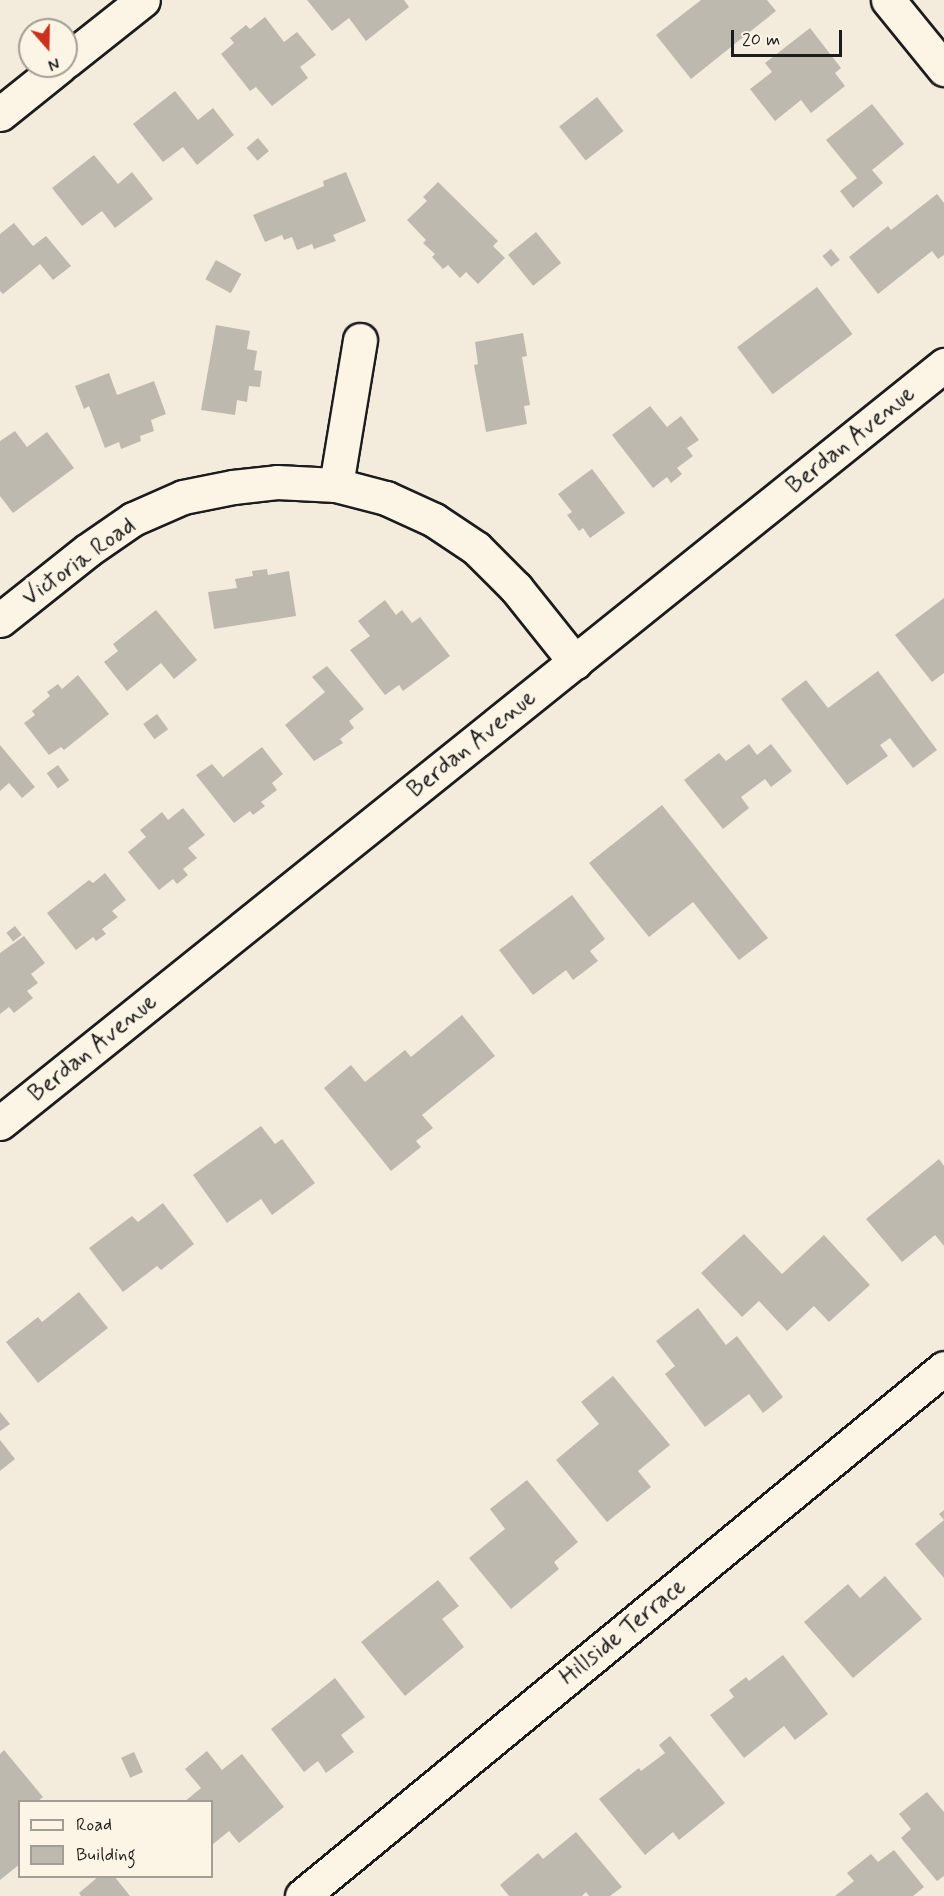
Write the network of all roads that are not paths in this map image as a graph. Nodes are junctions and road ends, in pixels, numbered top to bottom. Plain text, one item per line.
1 (142, 0) edge
2 (888, 0) edge
3 (78, 51) edge
4 (944, 69) edge
5 (45, 78) edge
6 (0, 114) edge
7 (360, 340) dead end
8 (944, 365) edge
9 (336, 485) junction
10 (0, 620) edge
11 (575, 662) junction
12 (0, 1123) edge
13 (944, 1368) edge
14 (303, 1896) edge

1 - 3 street
2 - 4 street
5 - 6 street
7 - 9 street
8 - 11 street, Berdan Avenue
9 - 10 street, Victoria Road
9 - 11 street, Victoria Road
11 - 12 street, Berdan Avenue
13 - 14 street, Hillside Terrace

